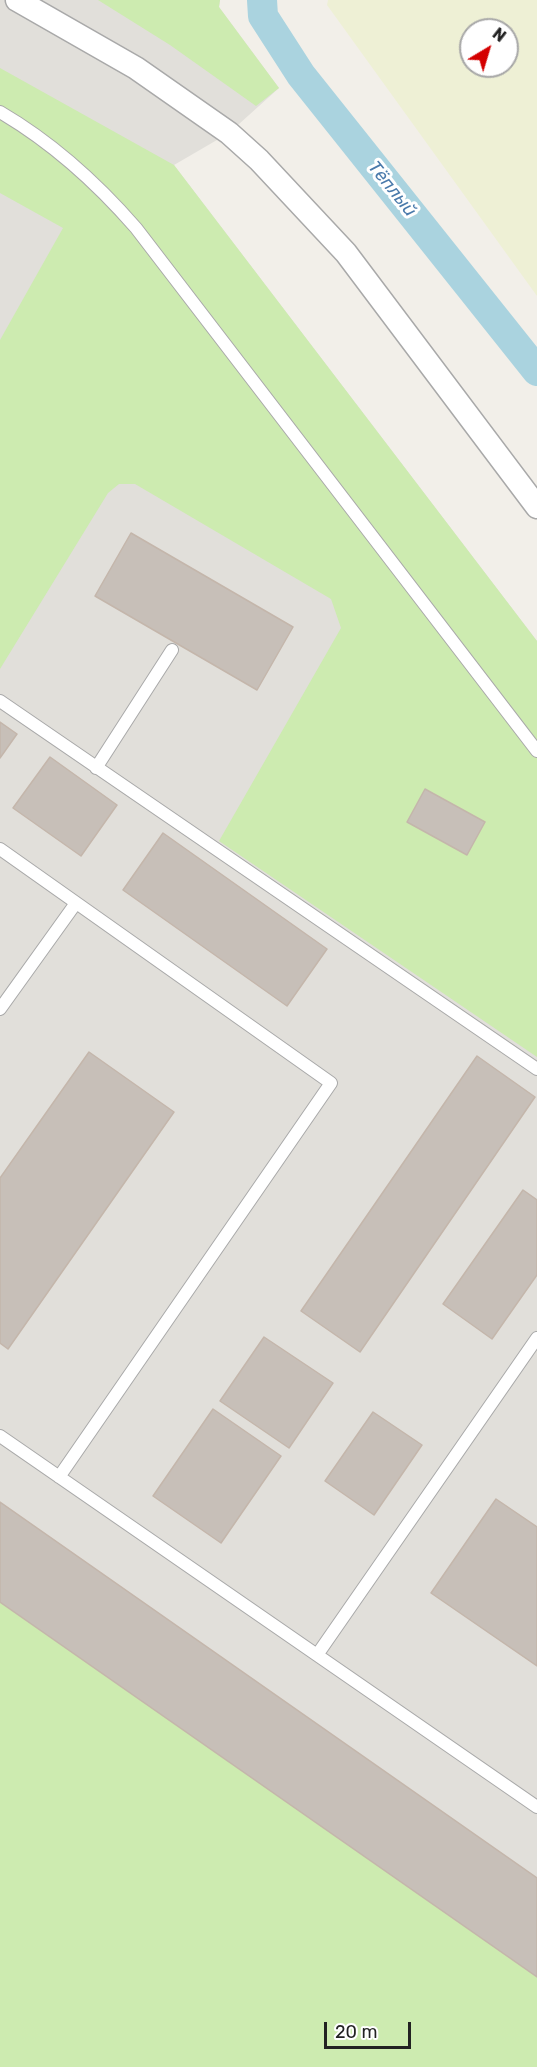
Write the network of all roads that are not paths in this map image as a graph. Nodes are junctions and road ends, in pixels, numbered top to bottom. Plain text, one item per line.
1 (17, 0) edge
2 (0, 112) edge
3 (537, 507) edge
4 (172, 650) dead end
5 (0, 700) edge
6 (537, 751) edge
7 (96, 768) junction
8 (0, 849) edge
9 (76, 903) junction
10 (0, 1009) edge
11 (537, 1069) edge
12 (537, 1338) edge
13 (0, 1436) edge
14 (59, 1477) junction
15 (316, 1655) junction
16 (537, 1807) edge

1 - 3 street
2 - 6 lane
4 - 7 lane
5 - 7 lane
7 - 11 lane
8 - 9 lane
9 - 10 lane
9 - 14 lane
12 - 15 lane
13 - 14 lane
14 - 15 lane
15 - 16 lane

